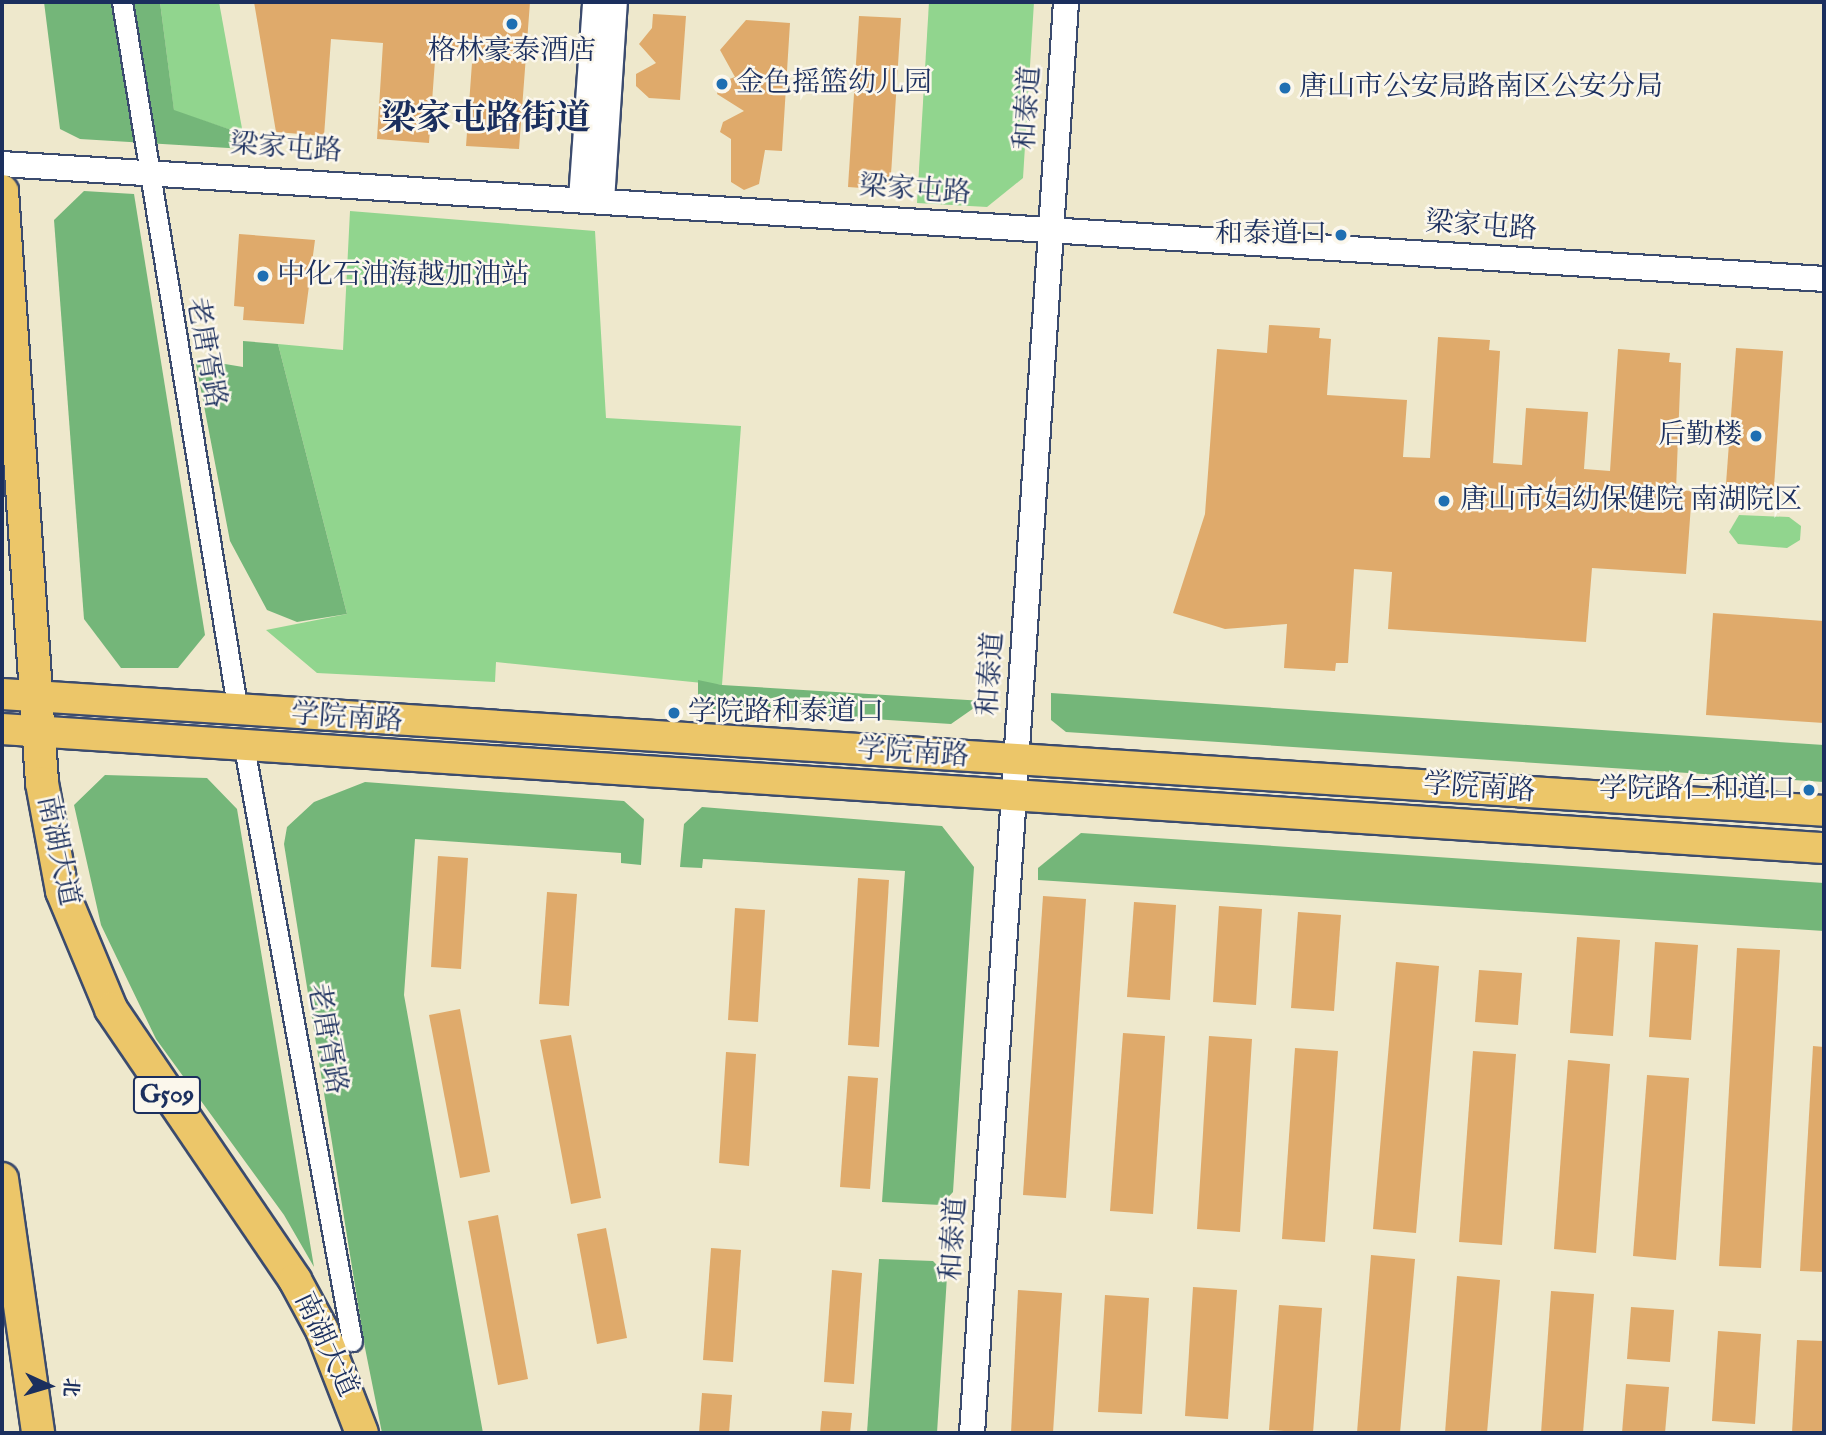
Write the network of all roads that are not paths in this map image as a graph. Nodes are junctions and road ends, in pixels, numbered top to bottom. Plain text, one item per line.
1 (122, 2) edge
2 (595, 2) edge
3 (615, 2) edge
4 (1066, 2) edge
5 (2, 164) edge
6 (146, 170) junction
7 (2, 191) edge
8 (592, 200) junction
9 (1052, 229) junction
10 (1824, 279) edge
11 (2, 694) edge
12 (38, 700) junction
13 (237, 712) junction
14 (2, 729) edge
15 (39, 732) junction
16 (244, 747) junction
17 (1016, 760) junction
18 (1014, 795) junction
19 (1824, 811) edge
20 (1824, 848) edge
21 (2, 1179) edge
22 (352, 1341) dead end
23 (38, 1433) edge
24 (362, 1433) edge
25 (972, 1433) edge

1 - 6 street, 老唐胥路
2 - 8 street
3 - 8 street
4 - 9 street, 和泰道
5 - 6 street, 梁家屯路
6 - 8 street, 梁家屯路
6 - 13 street, 老唐胥路
7 - 12 highway, 南湖大道 / G509
8 - 9 street, 梁家屯路
9 - 10 street, 梁家屯路
9 - 17 street, 和泰道
11 - 12 main road, 学院南路
12 - 13 main road, 学院南路
12 - 15 highway, 南湖大道 / G509
13 - 17 main road, 学院南路
14 - 15 main road, 学院南路
15 - 16 main road, 学院南路
15 - 24 highway, 南湖大道 / G509
16 - 18 main road, 学院南路
16 - 22 street, 老唐胥路
17 - 18 street, 和泰道
17 - 19 main road, 学院南路
18 - 20 main road, 学院南路
18 - 25 street, 和泰道
21 - 23 highway

